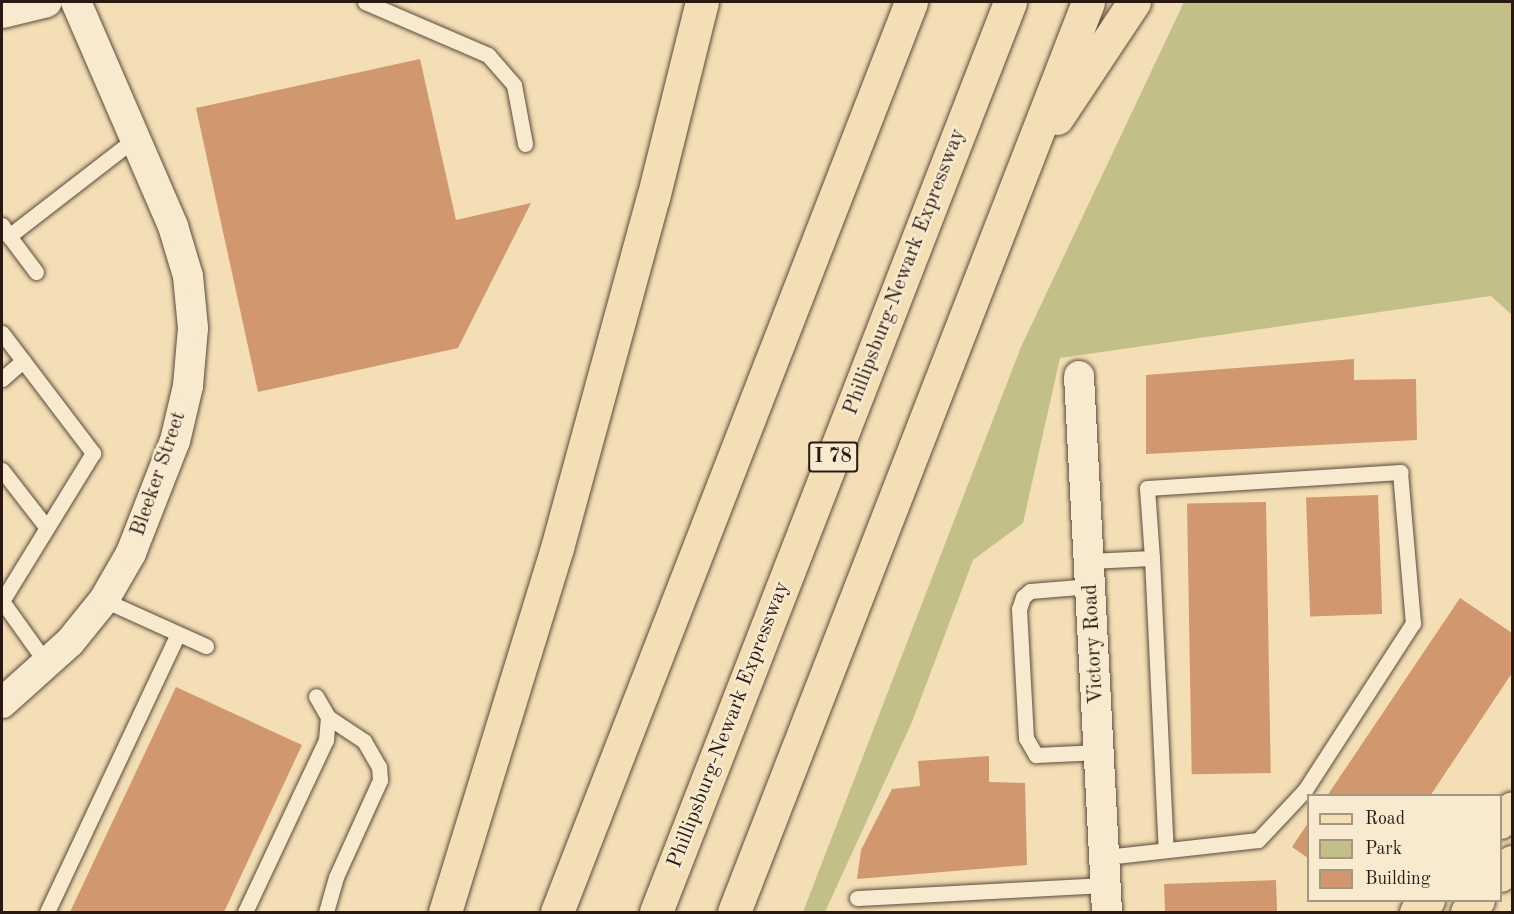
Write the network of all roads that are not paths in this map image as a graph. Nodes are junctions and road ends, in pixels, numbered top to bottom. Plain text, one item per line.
1 (47, 2) edge
2 (76, 2) edge
3 (365, 2) edge
4 (887, 2) edge
5 (911, 2) edge
6 (1010, 2) edge
7 (1088, 2) edge
8 (1134, 2) edge
9 (700, 8) edge
10 (3, 9) edge
11 (136, 138) junction
12 (525, 144) dead end
13 (1023, 170) junction
14 (825, 224) junction
15 (5, 231) edge
16 (36, 272) dead end
17 (2, 333) edge
18 (23, 361) junction
19 (1079, 376) dead end
20 (2, 379) edge
21 (2, 470) edge
22 (47, 528) junction
23 (1152, 558) junction
24 (1090, 574) junction
25 (104, 600) junction
26 (2, 601) edge
27 (178, 633) junction
28 (206, 646) dead end
29 (47, 664) junction
30 (316, 696) dead end
31 (2, 704) edge
32 (328, 717) junction
33 (1100, 752) junction
34 (1512, 808) edge
35 (1502, 820) edge
36 (1166, 850) junction
37 (1107, 885) edge
38 (857, 898) dead end
39 (47, 912) edge
40 (245, 912) edge
41 (326, 912) edge
42 (445, 912) edge
43 (557, 912) edge
44 (656, 912) edge
45 (734, 912) edge

1 - 10 street
2 - 11 street, Bleeker Street
3 - 12 lane
4 - 14 main road
5 - 14 main road
6 - 44 main road, Phillipsburg-Newark Expressway / I 78
7 - 13 main road
8 - 13 main road
9 - 42 main road
11 - 15 lane
11 - 25 street, Bleeker Street
13 - 45 main road
14 - 43 main road
15 - 16 lane
17 - 18 lane
18 - 20 lane
18 - 22 lane
19 - 24 street, Victory Road
21 - 22 lane
22 - 26 lane
23 - 24 lane
23 - 36 lane
23 - 36 lane
24 - 33 street, Victory Road
24 - 33 lane
25 - 27 lane
25 - 29 street, Bleeker Street
26 - 29 lane
27 - 28 lane
27 - 39 lane
29 - 31 street, Bleeker Street
30 - 32 lane
32 - 40 lane
32 - 41 lane
33 - 37 street, Victory Road
34 - 35 main road
36 - 37 lane
37 - 38 lane

